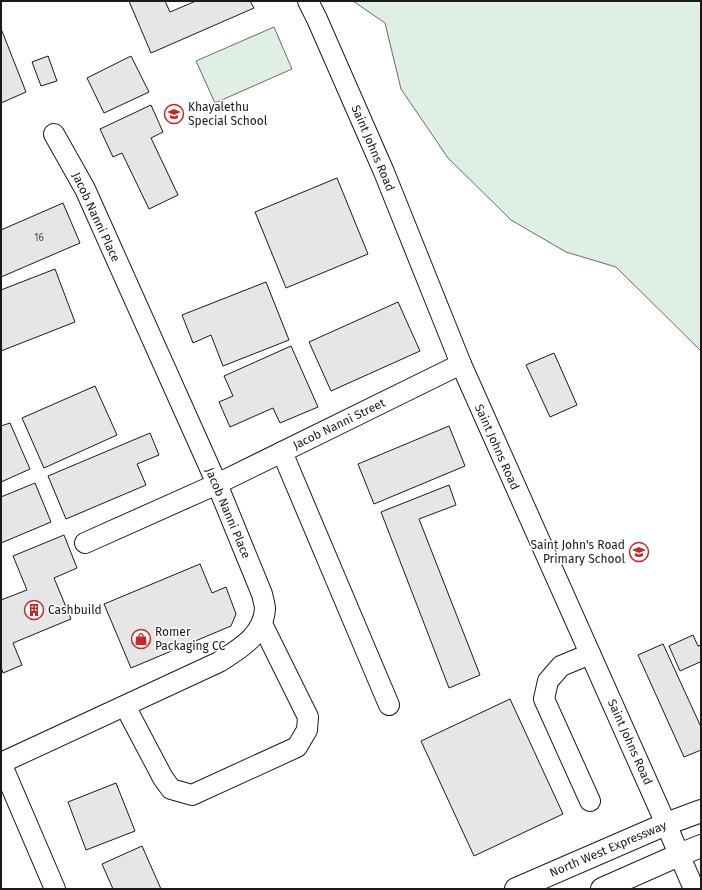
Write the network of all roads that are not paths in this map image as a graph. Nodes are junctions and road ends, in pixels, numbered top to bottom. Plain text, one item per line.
1 (308, 1) edge
2 (54, 134) dead end
3 (461, 364) junction
4 (282, 452) junction
5 (217, 484) junction
6 (85, 543) dead end
7 (262, 624) junction
8 (590, 654) junction
9 (390, 704) dead end
10 (125, 706) junction
11 (1, 763) edge
12 (590, 801) dead end
13 (701, 810) edge
14 (666, 824) junction
15 (701, 846) edge
16 (679, 855) junction
17 (56, 889) edge
18 (516, 889) edge
19 (602, 889) edge
20 (694, 889) edge

1 - 3 street, Saint Johns Road
2 - 5 street, Jacob Nanni Place
3 - 4 street, Jacob Nanni Street
3 - 8 street, Saint Johns Road
4 - 5 street, Jacob Nanni Street
4 - 9 street
5 - 6 street, Jacob Nanni Street
5 - 7 street, Jacob Nanni Place
7 - 10 street
7 - 10 street
8 - 12 street
8 - 14 street, Saint Johns Road
10 - 11 street
11 - 17 street
13 - 14 main road, North West Expressway
14 - 16 street, Saint Johns Road
14 - 18 main road, North West Expressway
15 - 16 main road
16 - 19 main road
16 - 20 street, Saint Johns Road

